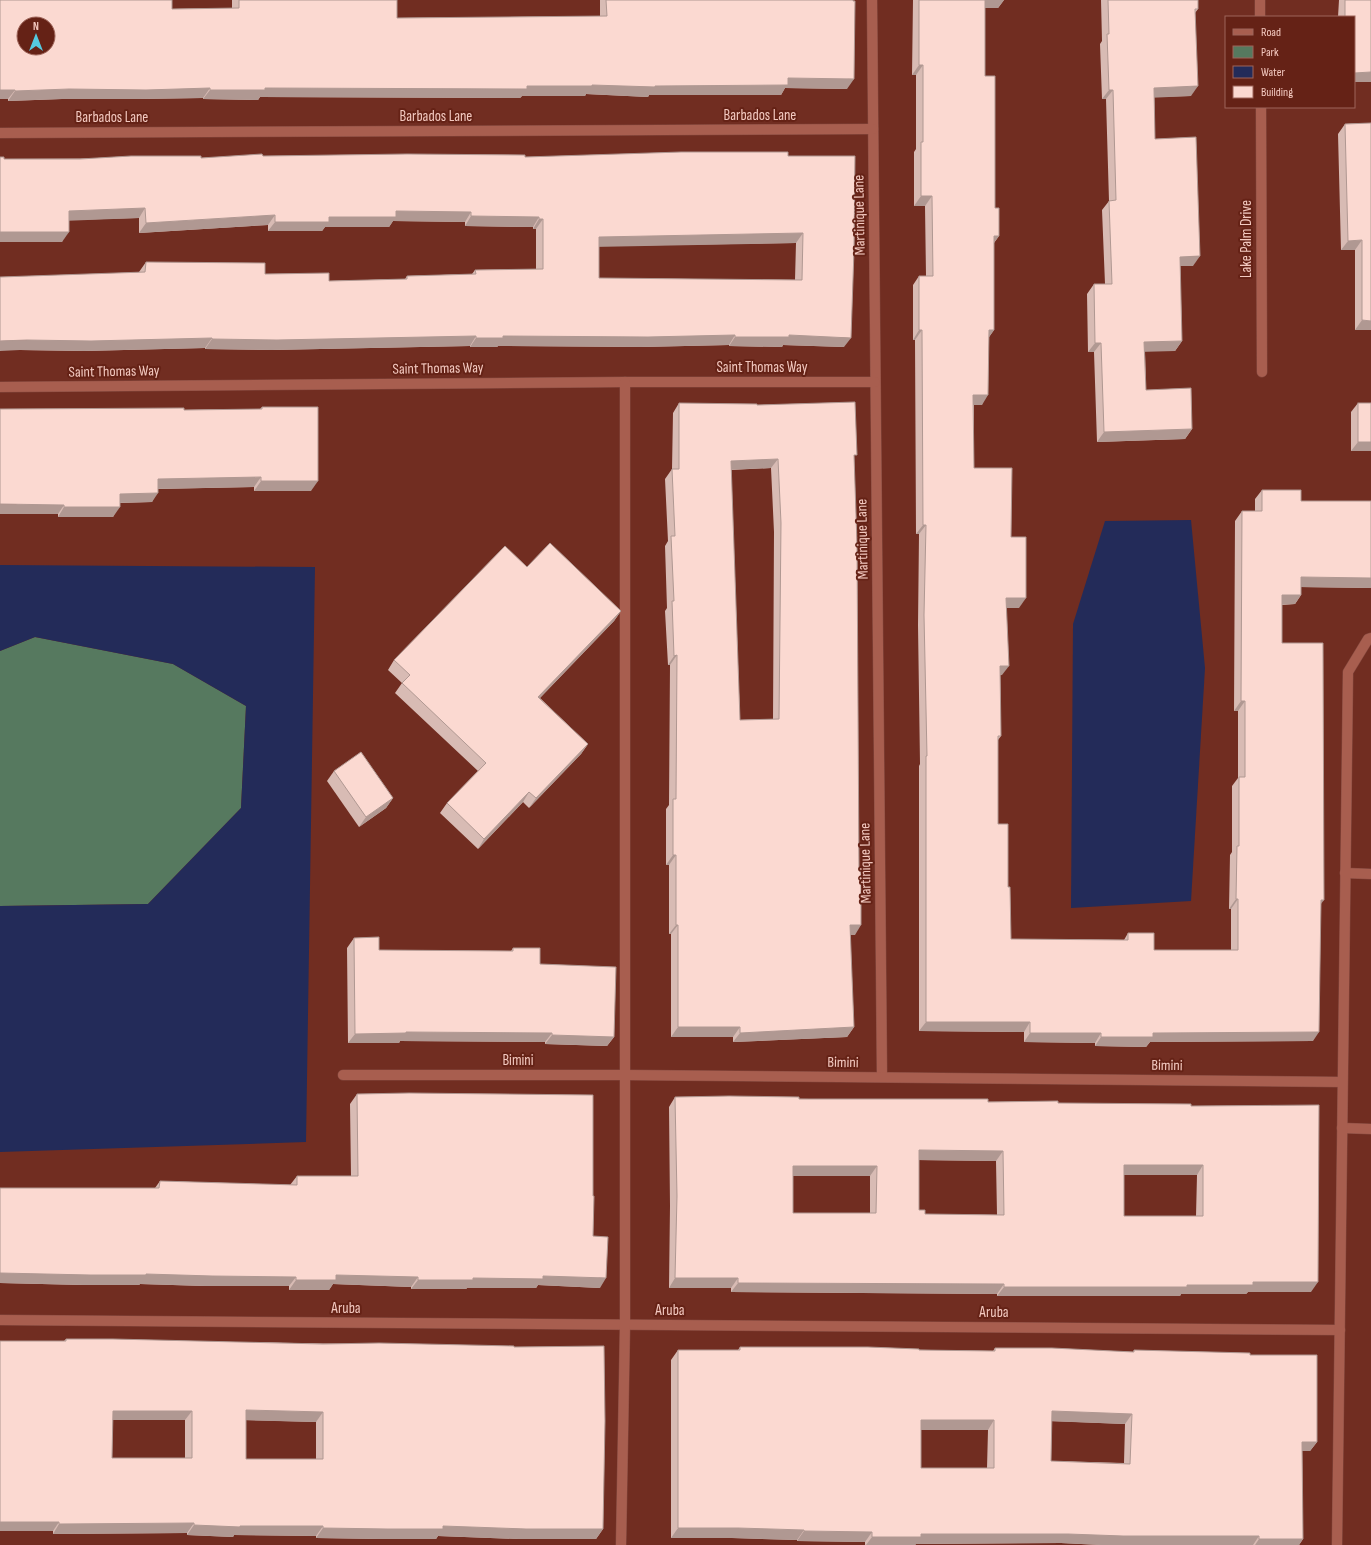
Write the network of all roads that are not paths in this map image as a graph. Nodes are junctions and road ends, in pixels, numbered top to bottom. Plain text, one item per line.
1 (872, 0) edge
2 (1260, 0) edge
3 (1260, 16) edge
4 (1261, 108) edge
5 (873, 129) junction
6 (0, 133) edge
7 (1262, 372) dead end
8 (625, 382) junction
9 (875, 382) junction
10 (0, 387) edge
11 (1371, 638) edge
12 (1345, 874) junction
13 (1371, 874) edge
14 (343, 1075) dead end
15 (625, 1075) junction
16 (882, 1077) junction
17 (1342, 1082) junction
18 (1342, 1128) junction
19 (1371, 1129) edge
20 (0, 1320) edge
21 (625, 1325) junction
22 (1340, 1330) junction
23 (621, 1545) edge
24 (1337, 1545) edge

1 - 5 street, Martinique Lane
2 - 3 street
4 - 7 street, Lake Palm Drive
5 - 6 street, Barbados Lane
5 - 9 street, Martinique Lane
8 - 9 street, Saint Thomas Way
8 - 10 street, Saint Thomas Way
8 - 15 street
9 - 16 street, Martinique Lane
11 - 12 street
12 - 13 street
12 - 17 street
14 - 15 street, Bimini
15 - 16 street, Bimini
15 - 21 street
16 - 17 street, Bimini
17 - 18 street
18 - 19 street
18 - 22 street
20 - 21 street, Aruba
21 - 22 street, Aruba
21 - 23 street
22 - 24 street

